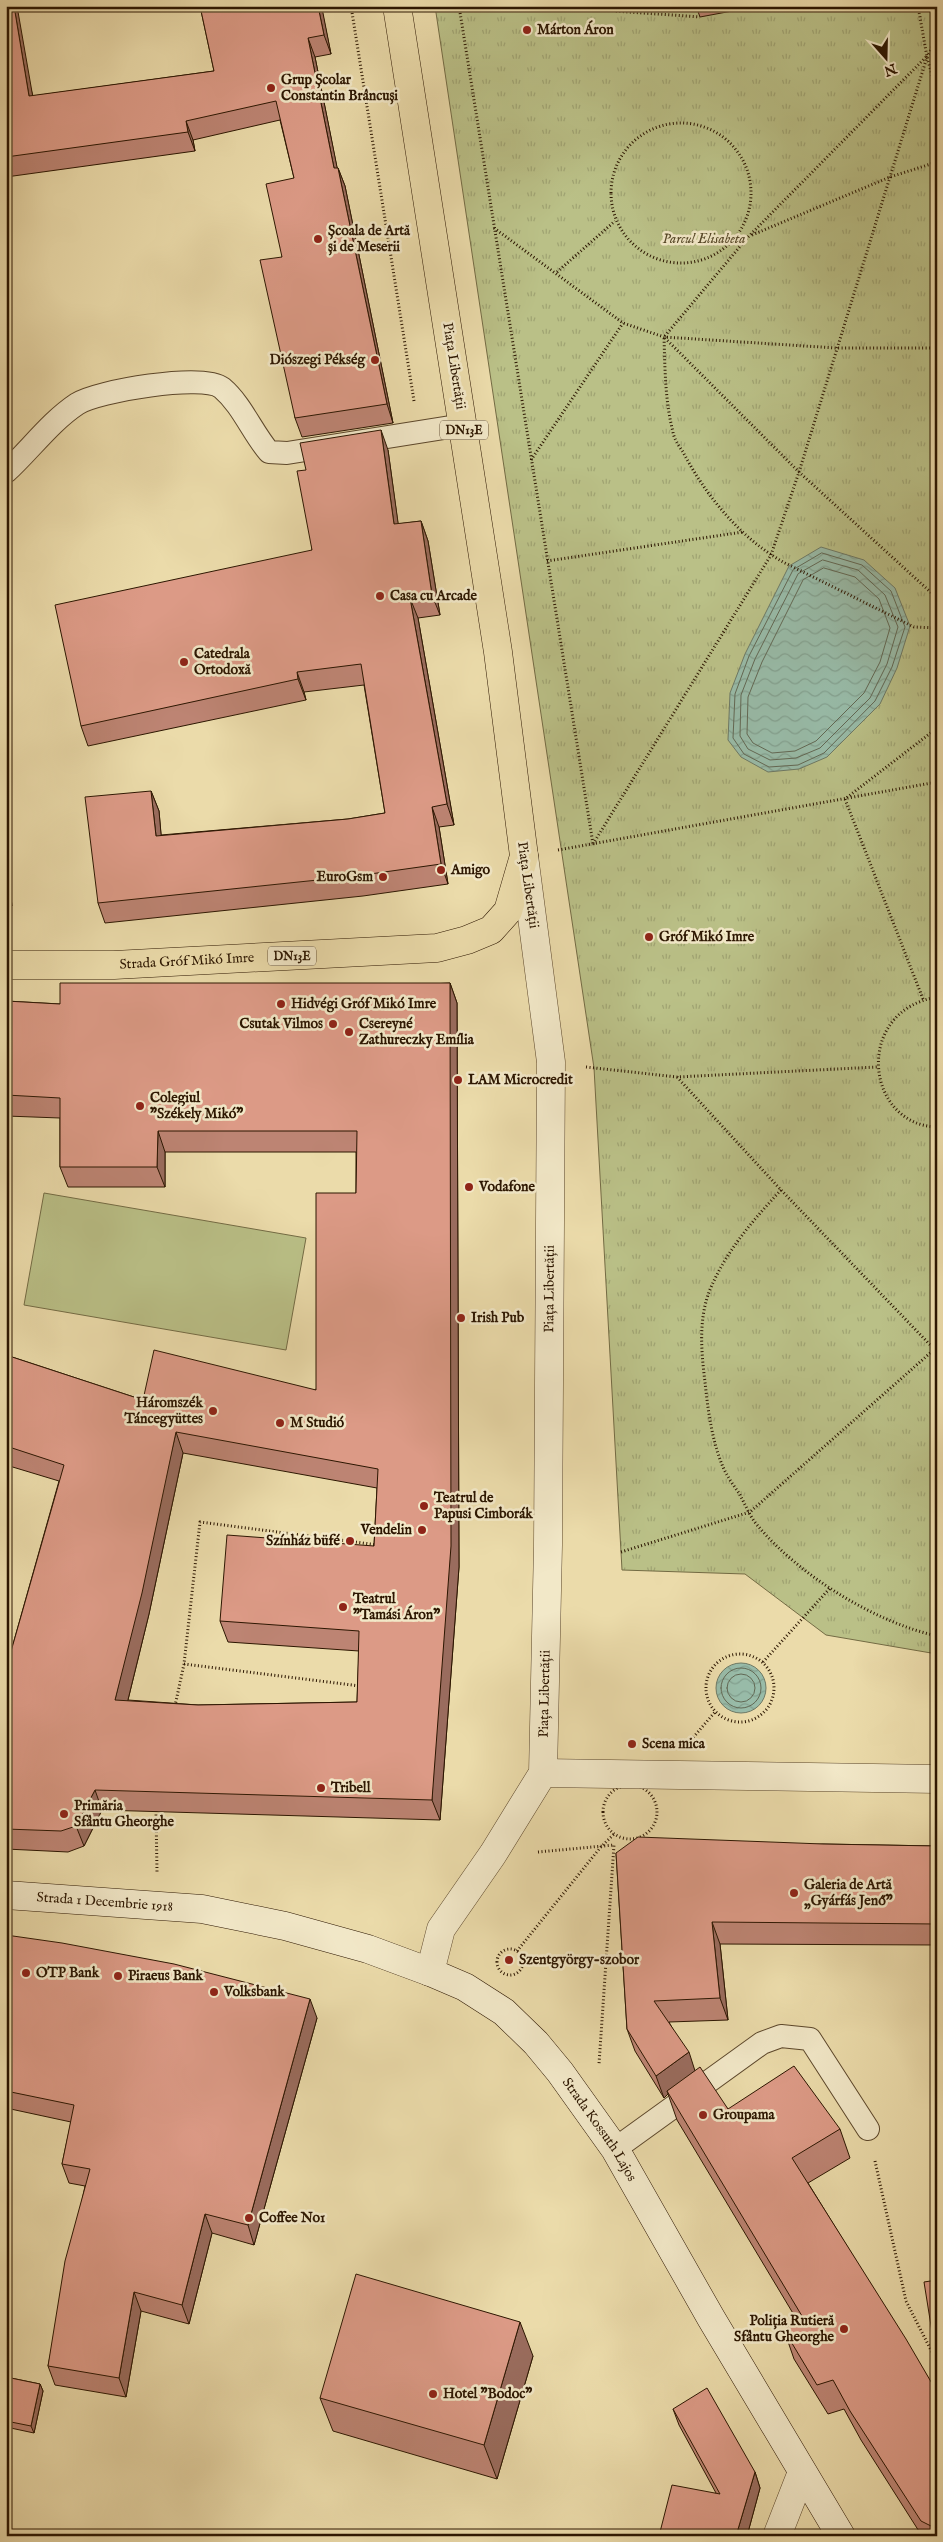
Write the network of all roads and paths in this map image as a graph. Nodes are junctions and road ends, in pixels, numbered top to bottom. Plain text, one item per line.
1 (351, 6) edge
2 (397, 6) edge
3 (459, 6) edge
4 (613, 6) edge
5 (918, 6) edge
6 (700, 17) dead end
7 (937, 38) edge
8 (927, 57) junction
9 (937, 93) edge
10 (937, 162) edge
11 (890, 177) junction
12 (615, 221) junction
13 (494, 227) junction
14 (748, 237) junction
15 (730, 244) junction
16 (737, 250) junction
17 (557, 272) junction
18 (622, 323) junction
19 (664, 337) junction
20 (836, 348) junction
21 (937, 348) edge
22 (463, 425) junction
23 (418, 432) junction
24 (531, 461) junction
25 (6, 472) edge
26 (799, 472) junction
27 (743, 532) junction
28 (771, 556) junction
29 (546, 561) junction
30 (937, 598) edge
31 (937, 628) edge
32 (937, 728) edge
33 (937, 782) edge
34 (845, 799) junction
35 (593, 844) junction
36 (524, 856) junction
37 (6, 965) edge
38 (937, 997) edge
39 (923, 999) junction
40 (551, 1062) junction
41 (877, 1066) junction
42 (677, 1077) junction
43 (937, 1128) edge
44 (780, 1190) junction
45 (935, 1347) edge
46 (937, 1352) edge
47 (750, 1512) junction
48 (382, 1545) edge
49 (621, 1552) dead end
50 (831, 1587) junction
51 (937, 1636) edge
52 (763, 1662) junction
53 (184, 1664) junction
54 (366, 1686) edge
55 (172, 1715) edge
56 (543, 1773) junction
57 (937, 1779) edge
58 (156, 1811) edge
59 (614, 1834) dead end
60 (600, 1848) junction
61 (494, 1854) junction
62 (6, 1895) edge
63 (156, 1905) junction
64 (202, 1909) joint
65 (517, 1951) junction
66 (430, 1972) junction
67 (595, 2119) junction
68 (868, 2130) joint
69 (616, 2149) junction
70 (937, 2362) edge
71 (802, 2472) junction
72 (777, 2536) edge
73 (841, 2536) edge

1 - 23 path
2 - 22 main road, Piața Libertății / DN13E
3 - 13 path
4 - 6 path
5 - 8 path
7 - 8 path
8 - 9 path
8 - 11 path
8 - 14 path
10 - 11 path
11 - 14 path
11 - 20 path
12 - 15 path
12 - 15 path
12 - 17 path
13 - 17 path
13 - 24 path
14 - 16 path
15 - 16 path
16 - 19 path
17 - 18 path
18 - 19 path
18 - 24 path
19 - 20 path
19 - 26 path
19 - 27 path
20 - 21 path
20 - 26 path
22 - 23 lane
22 - 36 main road, Piața Libertății / DN13E
23 - 25 lane
24 - 29 path
26 - 28 path
26 - 30 path
27 - 28 path
27 - 29 path
28 - 31 path
28 - 35 path
29 - 35 path
32 - 34 path
33 - 34 path
34 - 35 path
34 - 39 path
36 - 37 main road, Strada Gróf Mikó Imre / DN13E
36 - 40 street, Piața Libertății / DN13E
38 - 39 path
39 - 41 path
40 - 42 path
40 - 56 street, Piața Libertății / DN13E
41 - 42 path
41 - 43 path
42 - 44 path
44 - 45 path
44 - 47 path
45 - 46 path
45 - 47 path
47 - 49 path
47 - 50 path
48 - 53 path
50 - 51 path
50 - 52 path
52 - 52 path
53 - 54 path
53 - 55 path
56 - 57 street
56 - 61 street, Piața Libertății / DN13E
58 - 63 path
59 - 60 path
60 - 61 path
60 - 65 path
60 - 67 path
61 - 66 street, Piața Libertății / DN13E
62 - 63 street, Strada 1 Decembrie 1918
63 - 64 street, Strada 1 Decembrie 1918
64 - 66 street, Strada Kossuth Lajos
65 - 65 path
66 - 67 street, Strada Kossuth Lajos
67 - 69 street, Strada Kossuth Lajos
68 - 69 lane
68 - 70 path
69 - 71 street, Strada Kossuth Lajos
71 - 72 street
71 - 73 street, Strada Kossuth Lajos

